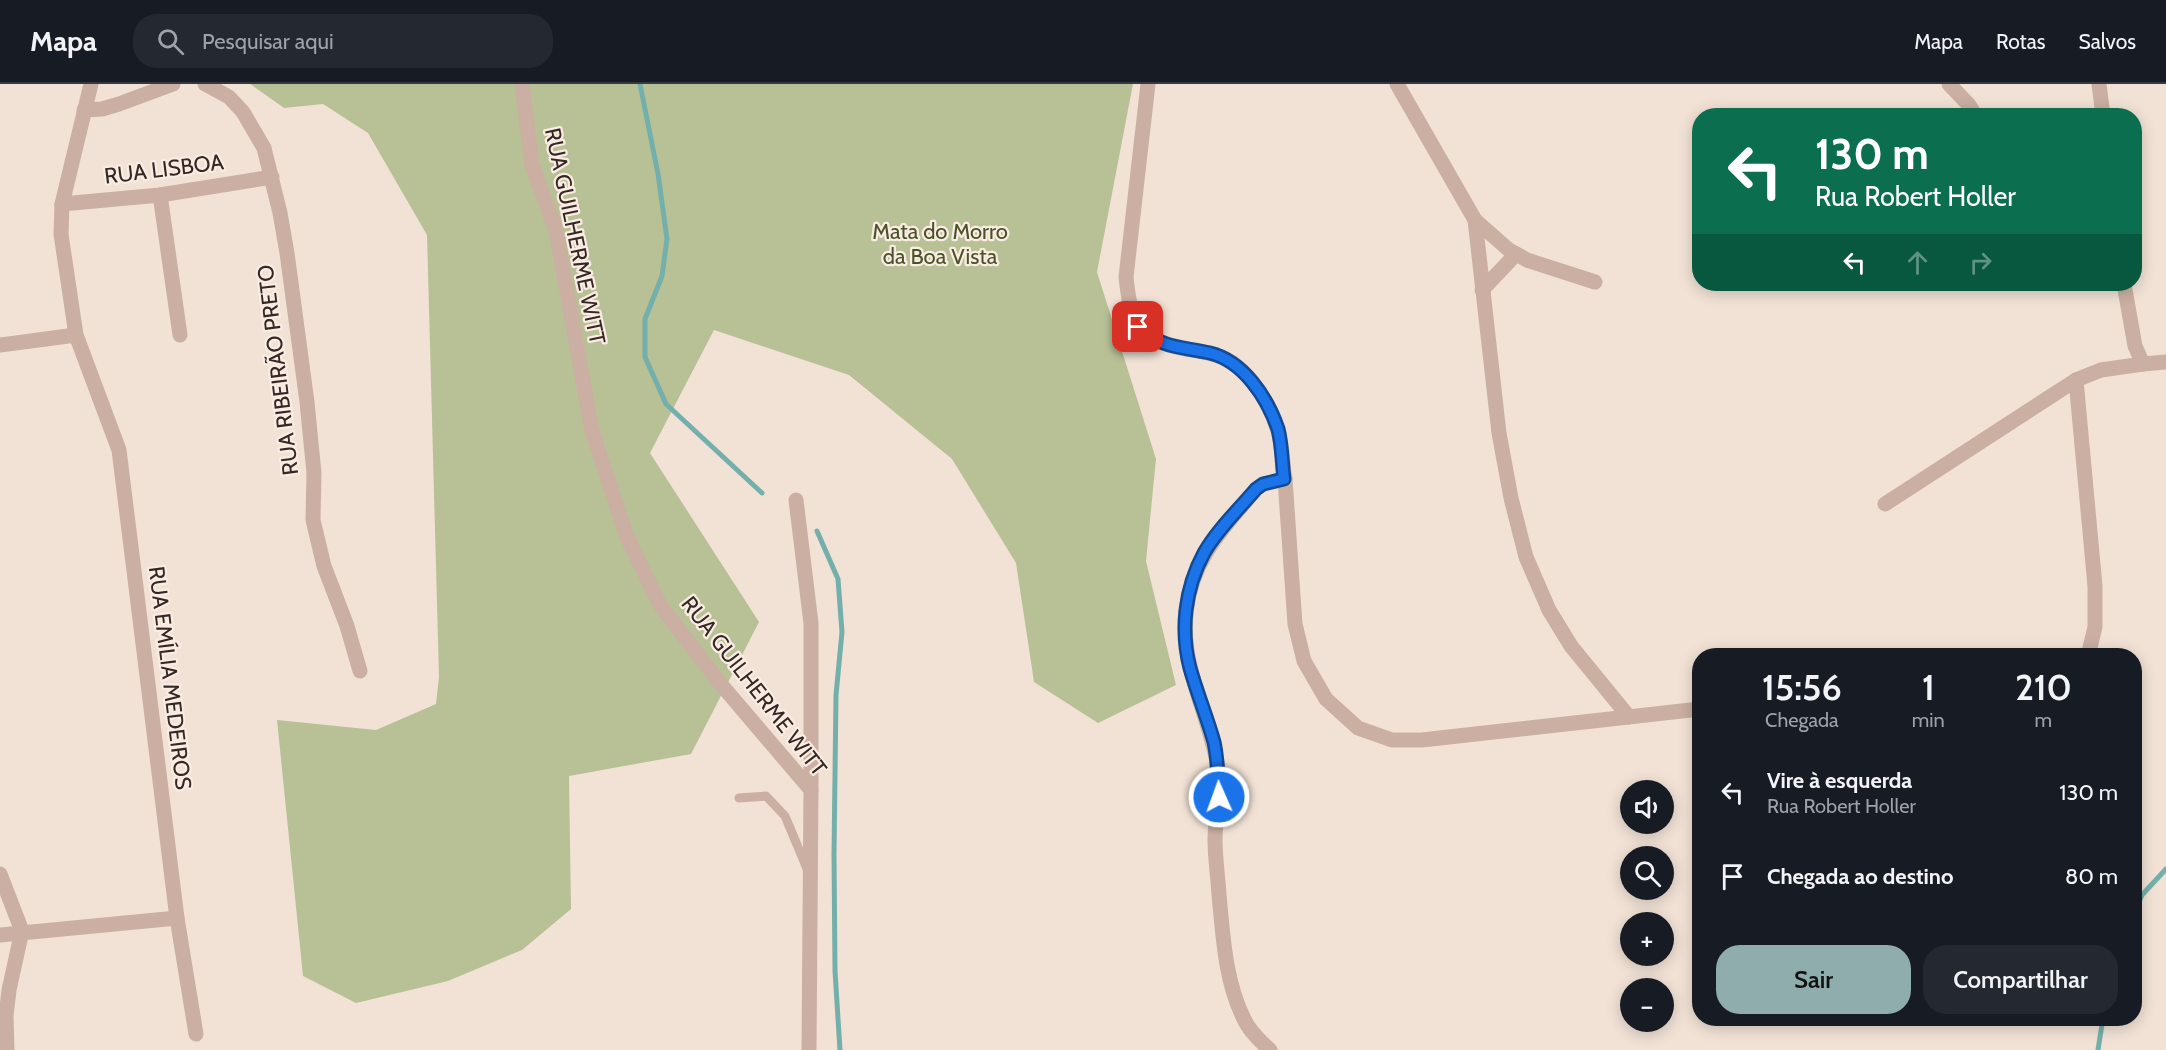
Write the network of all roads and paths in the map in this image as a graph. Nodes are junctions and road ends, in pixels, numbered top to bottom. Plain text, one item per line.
1 (91, 84) edge
2 (168, 84) edge
3 (205, 84) edge
4 (522, 84) edge
5 (1148, 84) edge
6 (1397, 84) edge
7 (1949, 84) edge
8 (2099, 84) edge
9 (1971, 108) edge
10 (2102, 108) edge
11 (84, 110) junction
12 (272, 177) junction
13 (160, 195) junction
14 (62, 204) junction
15 (1475, 220) junction
16 (1516, 254) junction
17 (1594, 282) dead end
18 (1482, 290) junction
19 (2125, 291) edge
20 (76, 335) junction
21 (180, 335) dead end
22 (0, 345) edge
23 (2166, 362) edge
24 (2143, 364) junction
25 (2076, 380) junction
26 (1284, 479) junction
27 (796, 500) dead end
28 (1885, 504) dead end
29 (2090, 648) edge
30 (360, 671) dead end
31 (1692, 710) edge
32 (1629, 717) junction
33 (811, 790) junction
34 (739, 798) dead end
35 (0, 874) edge
36 (810, 879) junction
37 (177, 918) junction
38 (22, 931) junction
39 (0, 935) edge
40 (196, 1034) dead end
41 (7, 1050) edge
42 (809, 1050) edge
43 (1270, 1050) edge

1 - 11 street, RUA EMÍLIA MEDEIROS
2 - 11 street
3 - 12 street, RUA RIBEIRÃO PRETO
4 - 33 street, RUA GUILHERME WITT
5 - 26 street
6 - 15 street
7 - 9 street
8 - 10 street
11 - 14 street, RUA EMÍLIA MEDEIROS
12 - 13 street, RUA LISBOA
12 - 30 street, RUA RIBEIRÃO PRETO
13 - 14 street, RUA LISBOA
13 - 21 street
14 - 20 street, RUA EMÍLIA MEDEIROS
15 - 16 street
15 - 18 street
16 - 17 street
16 - 18 street
18 - 32 street
19 - 24 street
20 - 22 street
20 - 37 street, RUA EMÍLIA MEDEIROS
23 - 24 street
24 - 25 street
25 - 28 street
25 - 29 street
26 - 32 street
26 - 43 street
27 - 33 street
31 - 32 street
33 - 36 street, RUA GUILHERME WITT
34 - 36 lane
35 - 38 street
36 - 42 street, RUA GUILHERME WITT
37 - 38 street
37 - 40 street, RUA EMÍLIA MEDEIROS
38 - 39 street
38 - 41 street

